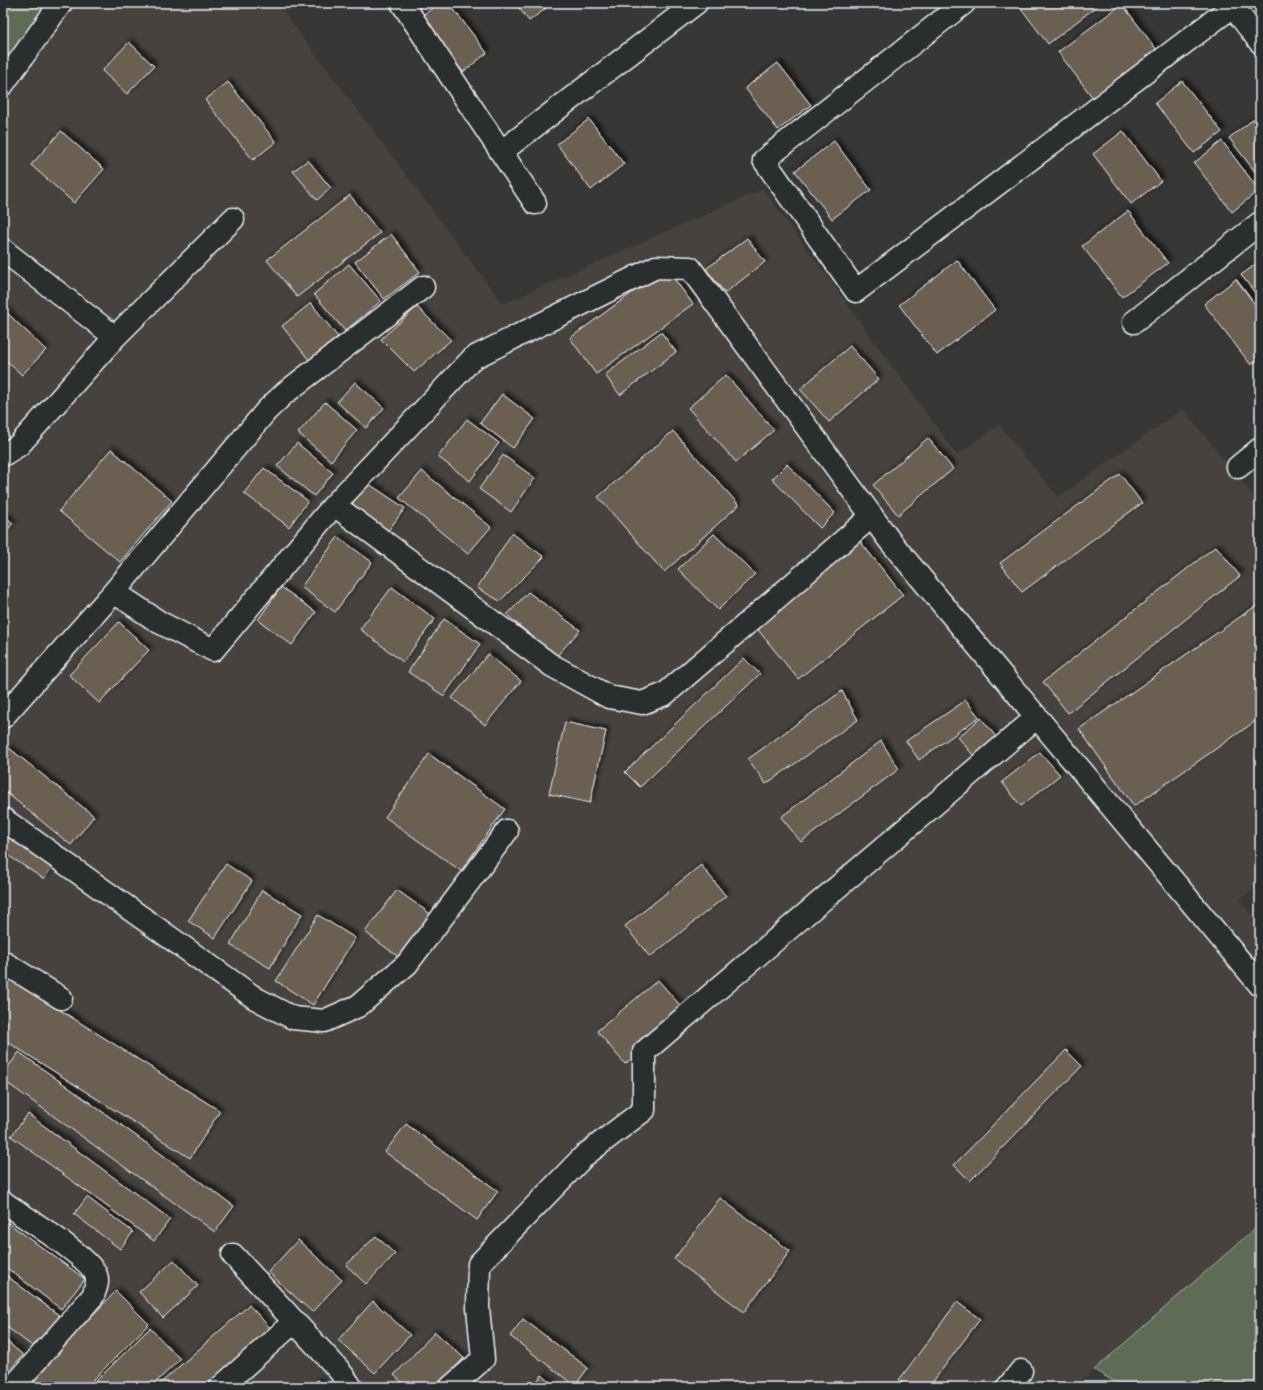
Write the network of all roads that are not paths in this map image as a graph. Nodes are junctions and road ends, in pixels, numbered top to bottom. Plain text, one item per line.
1 (62, 3) edge
2 (402, 3) edge
3 (696, 3) edge
4 (964, 3) edge
5 (1231, 5) edge
6 (1260, 42) edge
7 (3, 84) edge
8 (501, 152) junction
9 (535, 203) dead end
10 (233, 219) dead end
11 (1260, 223) edge
12 (3, 250) edge
13 (422, 287) dead end
14 (1134, 322) dead end
15 (115, 337) junction
16 (1260, 449) edge
17 (3, 455) edge
18 (1238, 466) dead end
19 (334, 505) junction
20 (872, 516) junction
21 (114, 592) junction
22 (3, 717) edge
23 (1037, 717) junction
24 (3, 819) edge
25 (507, 831) dead end
26 (3, 962) edge
27 (1260, 985) edge
28 (61, 998) dead end
29 (3, 1202) edge
30 (233, 1255) dead end
31 (294, 1322) junction
32 (12, 1387) edge
33 (221, 1387) edge
34 (351, 1387) edge
35 (451, 1387) edge

1 - 7 street
2 - 8 street
3 - 8 street
4 - 5 street
5 - 6 street
8 - 9 street
10 - 15 street
11 - 14 street
12 - 15 street
13 - 21 street
15 - 17 street
16 - 18 street
19 - 20 street
19 - 20 street
19 - 21 street
20 - 23 street
21 - 22 street
23 - 27 street
23 - 35 street
24 - 25 street
26 - 28 street
29 - 32 street
30 - 31 street
31 - 33 street
31 - 34 street

